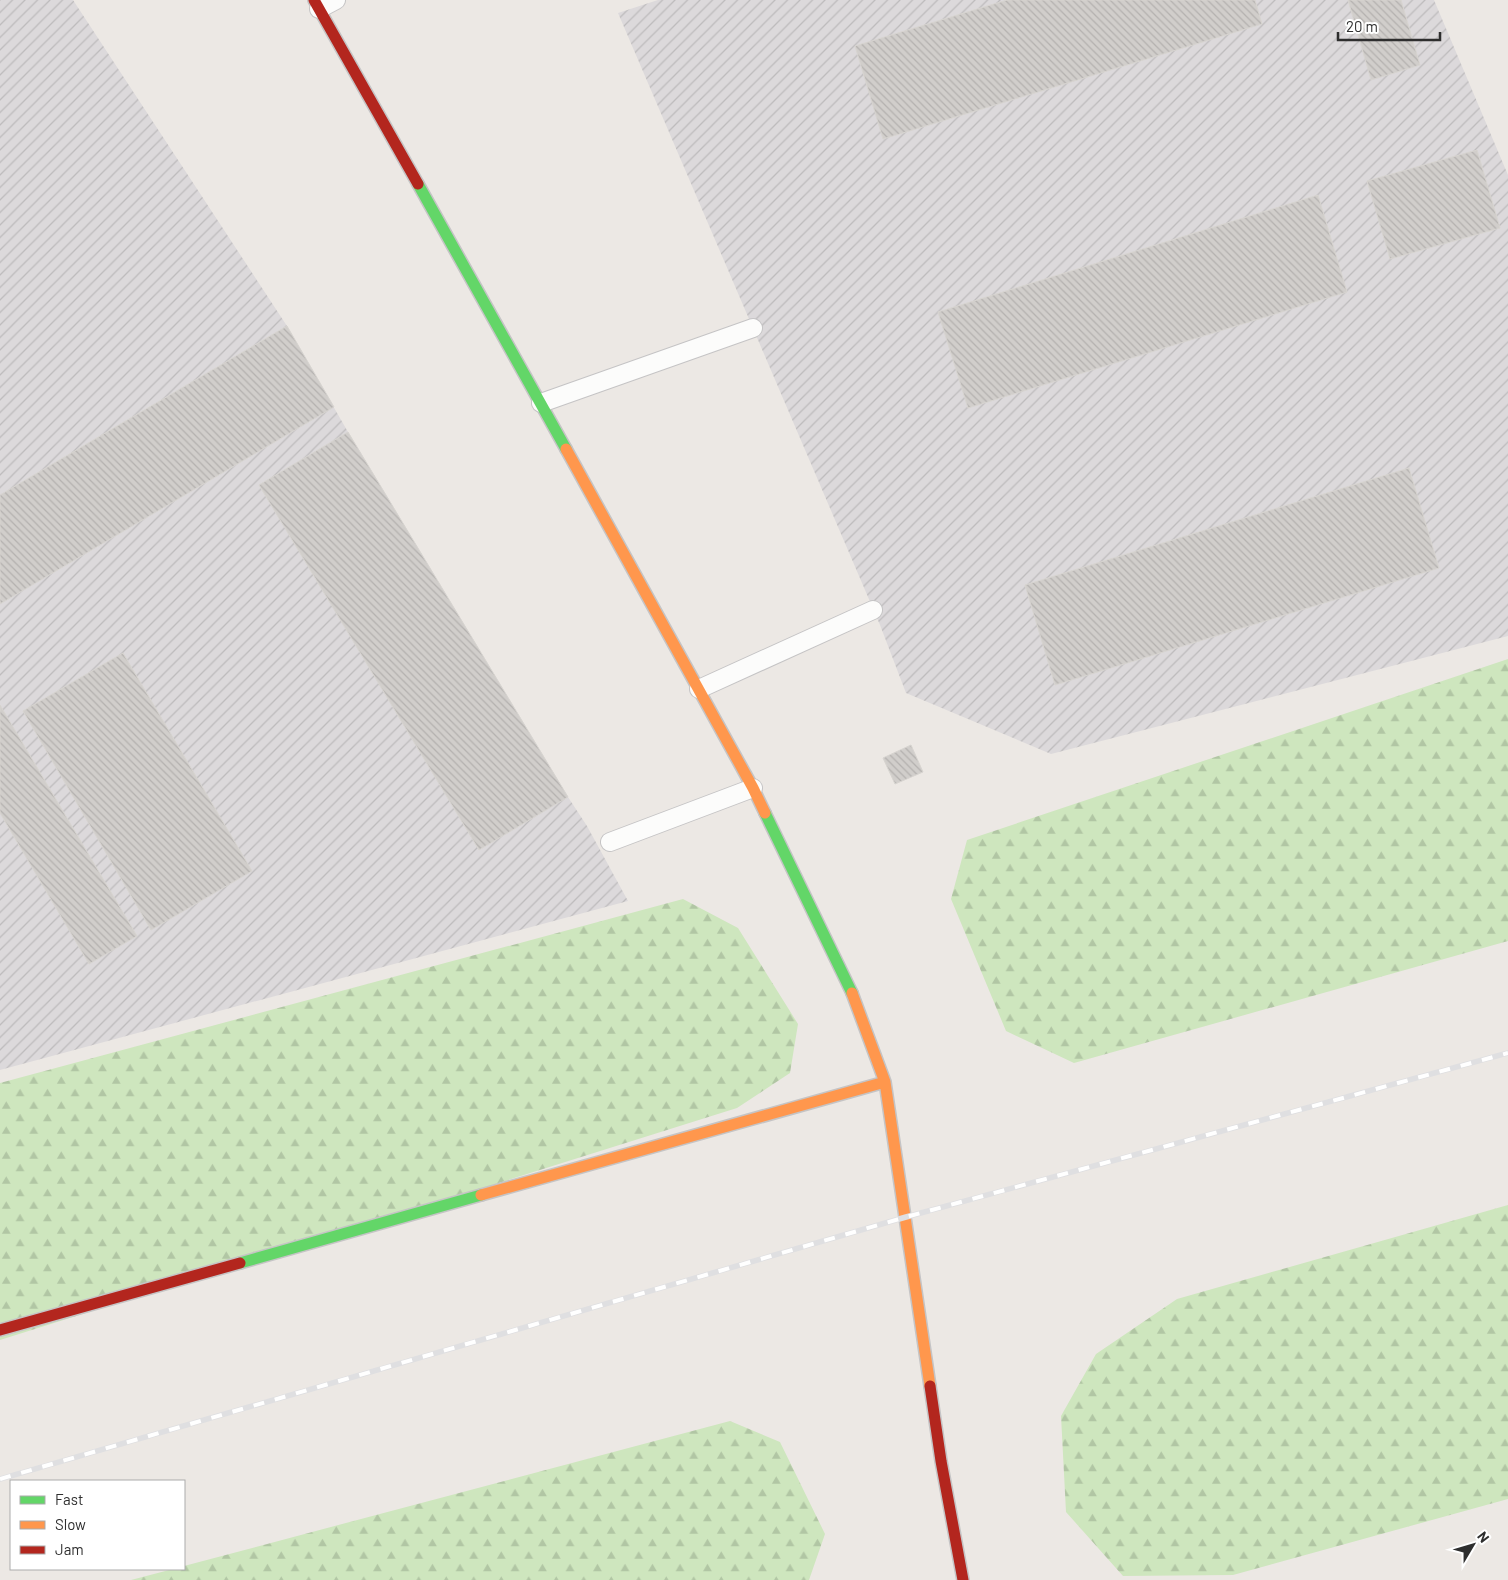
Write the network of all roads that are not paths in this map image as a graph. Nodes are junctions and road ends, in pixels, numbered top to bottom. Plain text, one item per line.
1 (336, 0) edge
2 (316, 5) edge
3 (753, 328) dead end
4 (541, 403) junction
5 (873, 610) dead end
6 (699, 689) junction
7 (753, 788) junction
8 (610, 842) dead end
9 (884, 1082) junction
10 (0, 1330) edge
11 (963, 1580) edge

1 - 2 lane
2 - 4 street
3 - 4 lane
4 - 6 street
5 - 6 lane
6 - 7 street
7 - 8 lane
7 - 9 street
9 - 10 street
9 - 11 street

